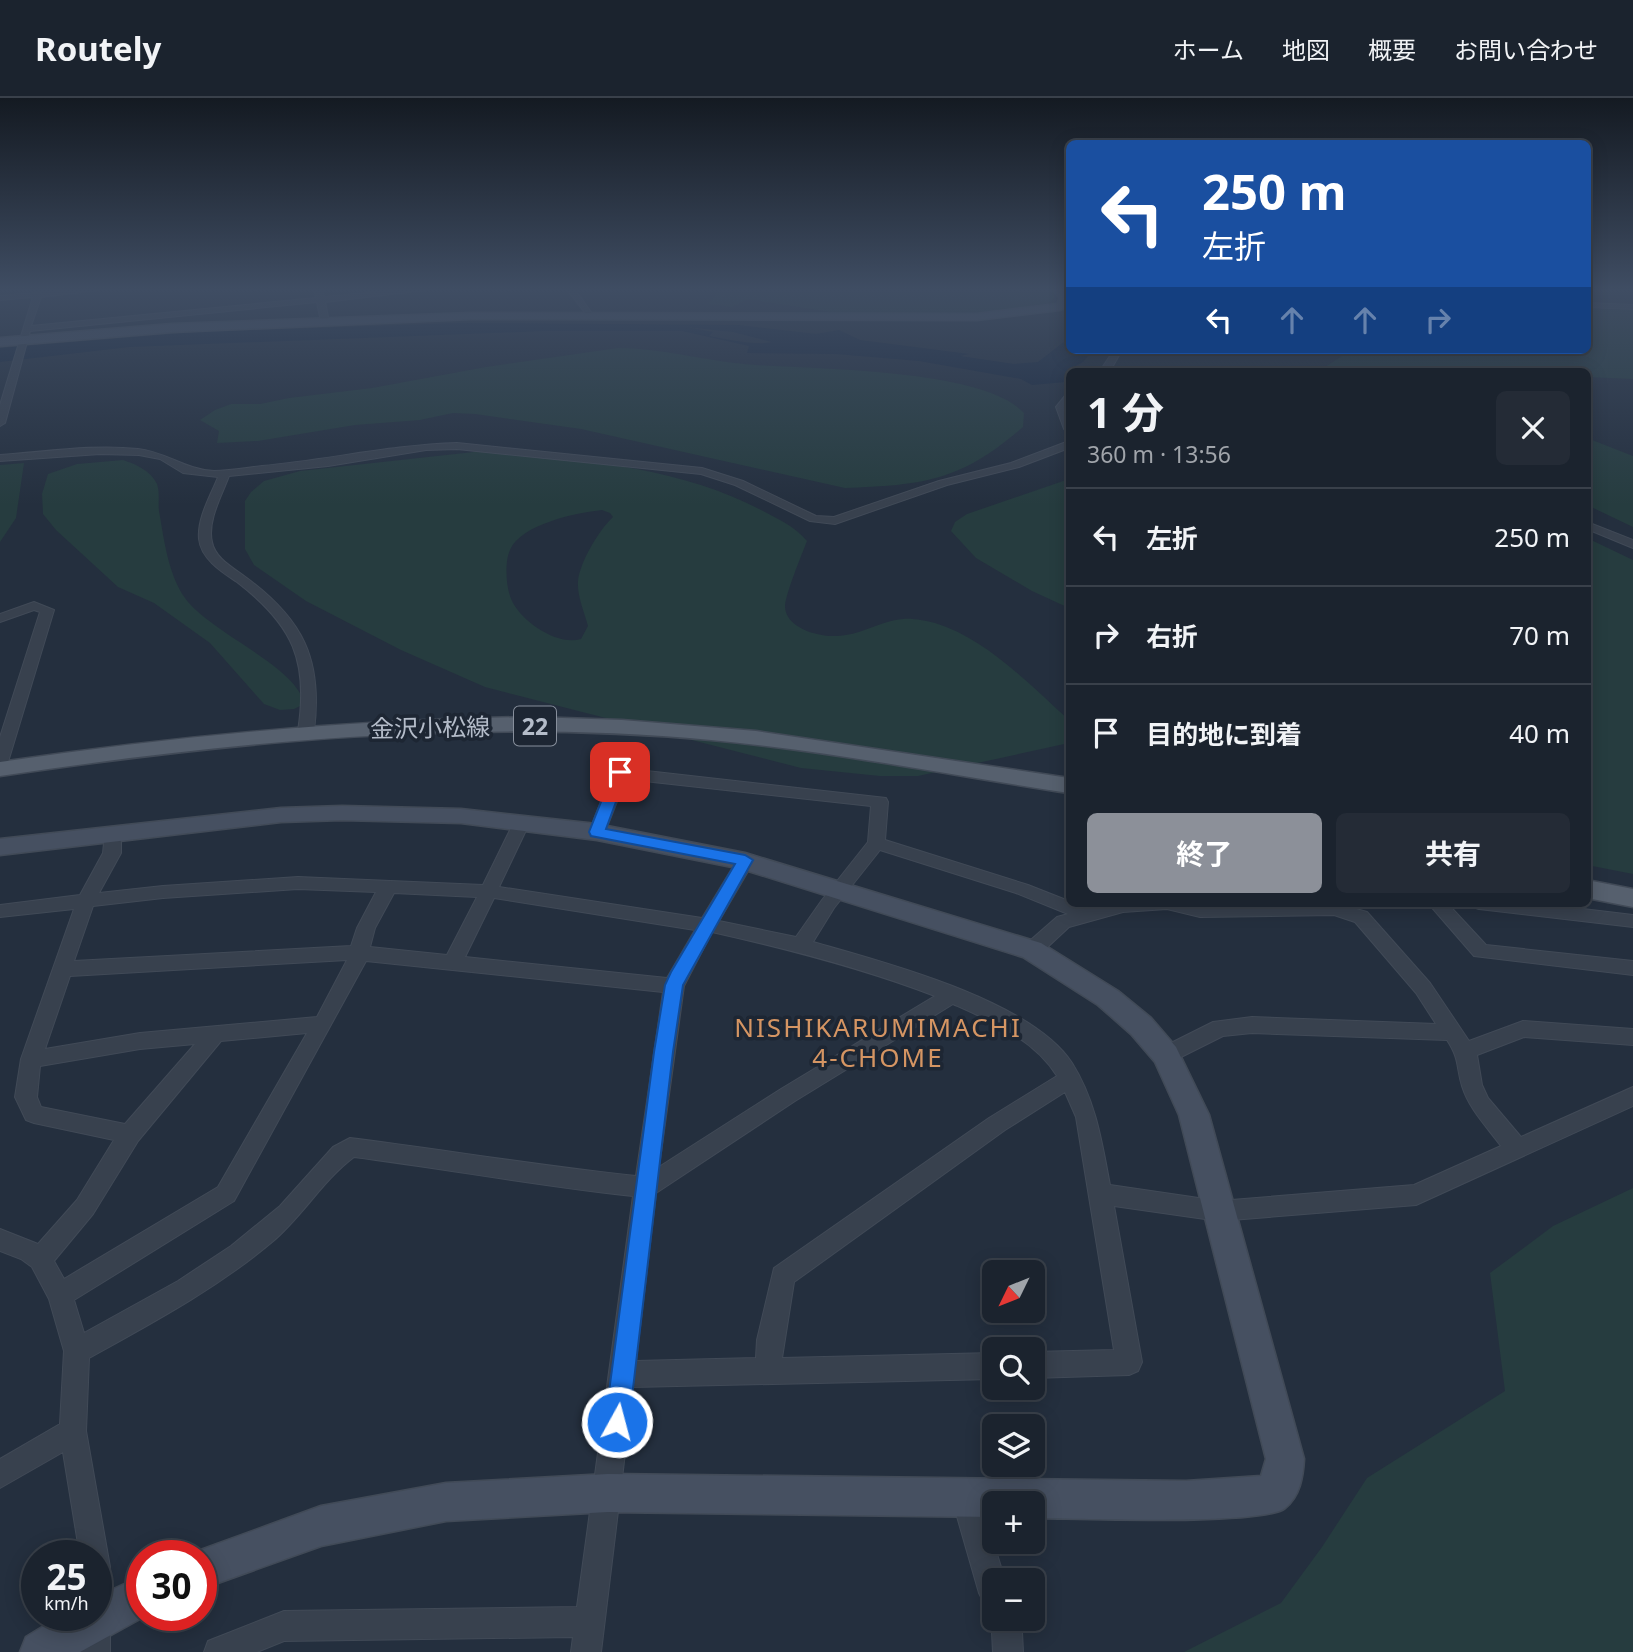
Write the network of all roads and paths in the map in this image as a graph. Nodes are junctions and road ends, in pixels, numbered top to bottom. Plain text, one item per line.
1 (17, 361) edge
2 (1066, 399) edge
3 (1066, 421) edge
4 (0, 423) edge
5 (1066, 445) edge
6 (0, 458) edge
7 (225, 473) junction
8 (1591, 528) edge
9 (1633, 544) edge
10 (0, 618) edge
11 (307, 727) junction
12 (0, 762) edge
13 (1066, 775) edge
14 (1066, 786) edge
15 (521, 824) junction
16 (597, 832) junction
17 (113, 833) junction
18 (876, 843) junction
19 (0, 847) edge
20 (745, 860) junction
21 (1591, 878) edge
22 (388, 885) junction
23 (1633, 886) edge
24 (841, 889) junction
25 (1591, 890) edge
26 (488, 891) junction
27 (1633, 898) edge
28 (86, 901) junction
29 (1066, 906) edge
30 (1067, 907) edge
31 (1119, 907) edge
32 (1201, 907) edge
33 (1441, 907) edge
34 (1513, 907) edge
35 (0, 911) edge
36 (1085, 914) junction
37 (1633, 921) edge
38 (708, 925) junction
39 (801, 945) junction
40 (1032, 950) junction
41 (358, 953) junction
42 (453, 963) junction
43 (1633, 968) edge
44 (62, 969) junction
45 (674, 985) junction
46 (952, 995) junction
47 (321, 1024) junction
48 (1452, 1032) junction
49 (215, 1034) junction
50 (1633, 1037) edge
51 (1465, 1051) junction
52 (1166, 1055) junction
53 (31, 1059) junction
54 (1069, 1079) junction
55 (1633, 1096) edge
56 (130, 1134) junction
57 (1517, 1149) junction
58 (647, 1187) junction
59 (1099, 1194) junction
60 (1219, 1211) junction
61 (0, 1240) edge
62 (40, 1259) junction
63 (60, 1295) junction
64 (77, 1351) junction
65 (1045, 1365) edge
66 (982, 1366) edge
67 (768, 1372) junction
68 (623, 1374) junction
69 (73, 1432) junction
70 (0, 1474) edge
71 (608, 1493) junction
72 (966, 1499) junction
73 (91, 1540) edge
74 (217, 1563) edge
75 (987, 1568) edge
76 (126, 1610) edge
77 (590, 1622) junction
78 (1007, 1631) edge
79 (96, 1635) edge
80 (41, 1652) edge
81 (219, 1652) edge
82 (586, 1652) edge
83 (1008, 1652) edge

1 - 4 street
2 - 3 street
5 - 7 street
6 - 7 street
7 - 11 street
8 - 9 street
10 - 12 street
11 - 12 main road, 金沢小松線 / 22
11 - 13 main road, 金沢小松線 / 22
11 - 14 main road, 金沢小松線 / 22
15 - 16 main road
15 - 17 main road
15 - 26 street
16 - 18 street
16 - 20 main road
17 - 19 main road
17 - 28 street
18 - 24 street
18 - 29 street
20 - 24 main road
20 - 38 street
21 - 23 main road
22 - 26 street
22 - 28 street
22 - 41 street
24 - 39 street
24 - 40 main road
25 - 27 main road
26 - 38 street
26 - 42 street
28 - 35 street
28 - 44 street
30 - 36 street
31 - 36 street
32 - 48 street
33 - 43 street
34 - 37 street
36 - 40 street
38 - 39 street
38 - 45 street
39 - 46 street
40 - 52 main road
41 - 42 street
41 - 44 street
41 - 47 street
42 - 45 street
44 - 53 street
45 - 58 street
46 - 54 street
46 - 58 street
47 - 49 street
47 - 63 street
48 - 51 street
48 - 52 street
49 - 53 street
49 - 56 street
50 - 51 street
51 - 57 street
52 - 60 main road
53 - 56 street
54 - 59 street
54 - 67 street
55 - 57 street
56 - 62 street
57 - 60 street
58 - 64 street
58 - 68 street
59 - 60 street
59 - 65 street
60 - 72 main road
61 - 62 street
62 - 63 street
63 - 64 street
64 - 69 street
66 - 67 street
67 - 68 street
68 - 71 street
69 - 70 street
69 - 73 street
71 - 72 main road
71 - 74 main road
71 - 77 street
72 - 75 street
76 - 79 main road
77 - 81 street
77 - 82 street
78 - 83 street
79 - 80 main road

